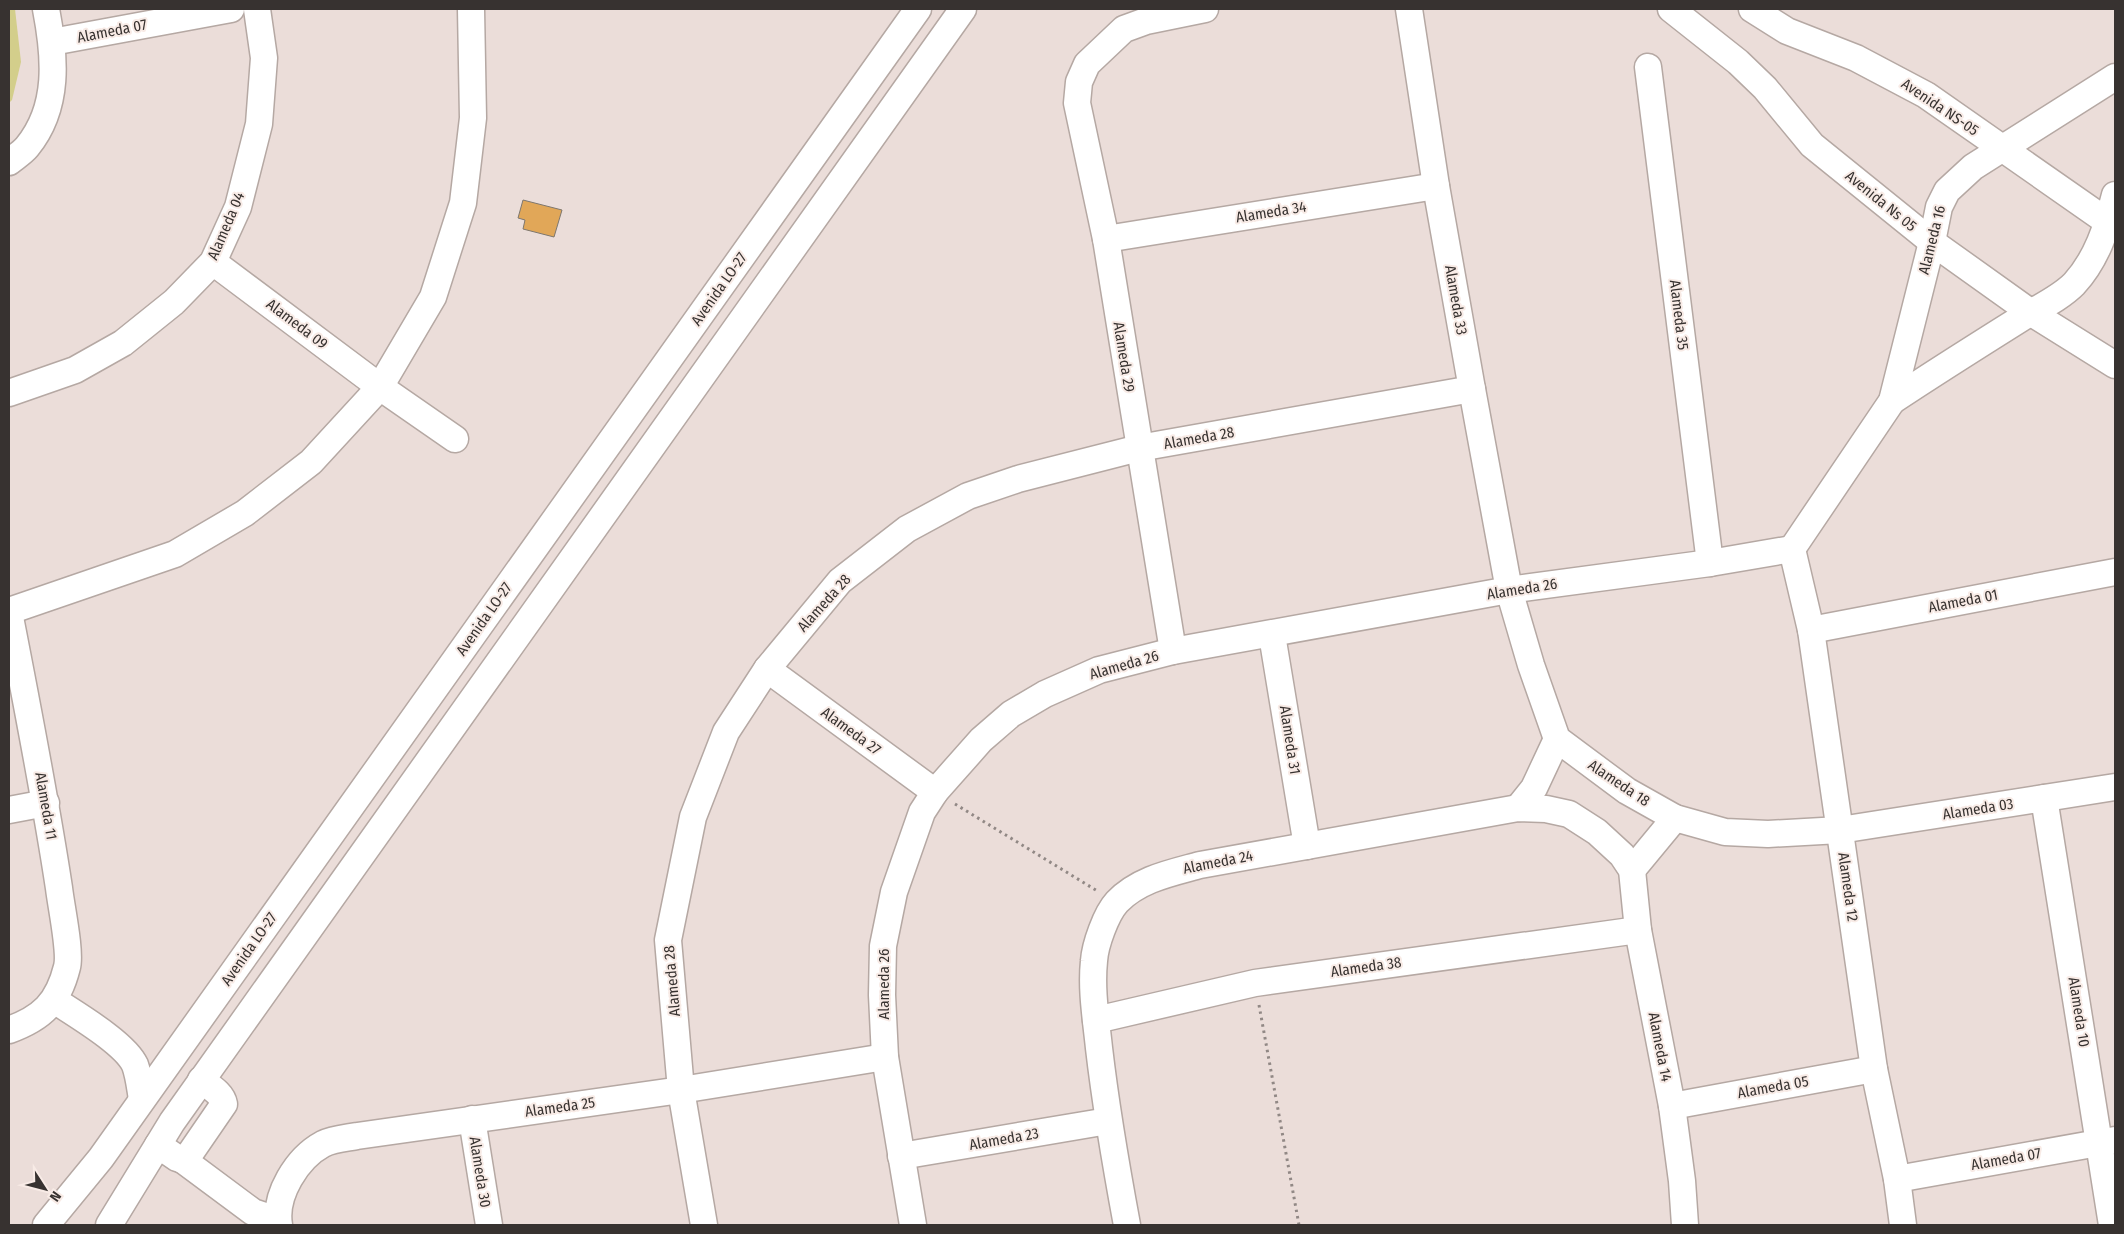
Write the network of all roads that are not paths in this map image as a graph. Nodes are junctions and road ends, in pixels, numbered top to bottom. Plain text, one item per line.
1 (46, 9) edge
2 (231, 9) edge
3 (257, 9) edge
4 (471, 9) edge
5 (918, 9) edge
6 (963, 9) edge
7 (1206, 9) edge
8 (1408, 9) edge
9 (1671, 9) edge
10 (1752, 9) edge
11 (52, 42) junction
12 (1648, 67) dead end
13 (2115, 78) edge
14 (2002, 148) junction
15 (9, 162) edge
16 (1436, 186) junction
17 (2115, 196) edge
18 (2112, 225) edge
19 (1106, 239) junction
20 (1932, 242) junction
21 (214, 262) junction
22 (2030, 312) junction
23 (2115, 365) edge
24 (380, 387) junction
25 (1472, 389) junction
26 (9, 393) edge
27 (1892, 401) junction
28 (455, 439) dead end
29 (1139, 448) junction
30 (1792, 549) junction
31 (1710, 563) junction
32 (2115, 572) edge
33 (1509, 590) junction
34 (9, 612) edge
35 (1811, 630) junction
36 (1272, 635) junction
37 (1174, 651) junction
38 (767, 670) junction
39 (1556, 739) junction
40 (2115, 787) edge
41 (935, 792) junction
42 (2044, 798) junction
43 (46, 803) junction
44 (1518, 808) junction
45 (9, 810) edge
46 (1675, 818) junction
47 (1840, 830) junction
48 (1307, 846) junction
49 (1632, 870) junction
50 (1638, 930) junction
51 (54, 1000) junction
52 (1096, 1020) junction
53 (17, 1027) edge
54 (885, 1057) junction
55 (1874, 1069) junction
56 (201, 1080) junction
57 (681, 1090) junction
58 (142, 1099) junction
59 (1672, 1106) junction
60 (472, 1119) junction
61 (1108, 1121) junction
62 (2108, 1141) edge
63 (158, 1145) junction
64 (901, 1156) junction
65 (183, 1160) junction
66 (1898, 1179) junction
67 (278, 1221) edge
68 (46, 1225) edge
69 (110, 1225) edge
70 (489, 1225) edge
71 (704, 1225) edge
72 (913, 1225) edge
73 (1127, 1225) edge
74 (1685, 1225) edge
75 (1903, 1225) edge
76 (2112, 1225) edge

1 - 11 street
2 - 11 street, Alameda 07
3 - 21 street, Alameda 04
4 - 24 street
5 - 58 street, Avenida LO-27
6 - 56 street
7 - 19 street, Alameda 29
8 - 16 street, Alameda 33
9 - 20 street, Avenida Ns 05
10 - 14 street, Avenida NS-05
11 - 15 street
12 - 31 street, Alameda 35
13 - 14 street, Alameda 16
14 - 18 street, Avenida NS-05
14 - 20 street, Alameda 16
16 - 19 street, Alameda 34
16 - 25 street, Alameda 33
17 - 18 street, Alameda 16
18 - 22 street, Alameda 16
19 - 29 street, Alameda 29
20 - 22 street, Avenida Ns 05
20 - 27 street, Alameda 16
21 - 24 street, Alameda 09
21 - 26 street, Alameda 04
22 - 23 street, Avenida Ns 05
22 - 27 street, Alameda 16
24 - 28 street, Alameda 09
24 - 34 street
25 - 29 street, Alameda 28
25 - 33 street, Alameda 33
27 - 30 street, Alameda 16
29 - 37 street, Alameda 29
29 - 38 street, Alameda 28
30 - 31 street, Alameda 26
30 - 35 street, Alameda 12
31 - 33 street, Alameda 26
32 - 35 street, Alameda 01
33 - 36 street, Alameda 26
33 - 39 street
34 - 43 street, Alameda 11
35 - 47 street, Alameda 12
36 - 37 street, Alameda 26
36 - 48 street, Alameda 31
37 - 41 street, Alameda 26
38 - 41 street, Alameda 27
38 - 57 street, Alameda 28
39 - 44 street
39 - 46 street, Alameda 18
40 - 42 street, Alameda 03
41 - 54 street, Alameda 26
42 - 47 street, Alameda 03
42 - 62 street, Alameda 10
43 - 45 street
43 - 51 street, Alameda 11
44 - 48 street, Alameda 24
44 - 49 street, Alameda 24
46 - 47 street, Alameda 18
46 - 49 street
47 - 55 street, Alameda 12
48 - 52 street, Alameda 24
49 - 50 street, Alameda 14
50 - 52 street, Alameda 38
50 - 59 street, Alameda 14
51 - 53 street, Alameda 11
51 - 58 street
52 - 61 street, Alameda 24
54 - 57 street, Alameda 25
54 - 64 street, Alameda 26
55 - 59 street, Alameda 05
55 - 66 street, Alameda 12
56 - 63 street
56 - 65 street
57 - 60 street, Alameda 25
57 - 71 street, Alameda 28
58 - 68 street, Avenida LO-27
59 - 74 street, Alameda 14
60 - 67 street, Alameda 25
60 - 70 street, Alameda 30
61 - 64 street, Alameda 23
61 - 73 street, Alameda 24
62 - 66 street, Alameda 07
62 - 76 street, Alameda 10
63 - 65 street
63 - 69 street
64 - 72 street, Alameda 26
65 - 67 street
66 - 75 street, Alameda 12

